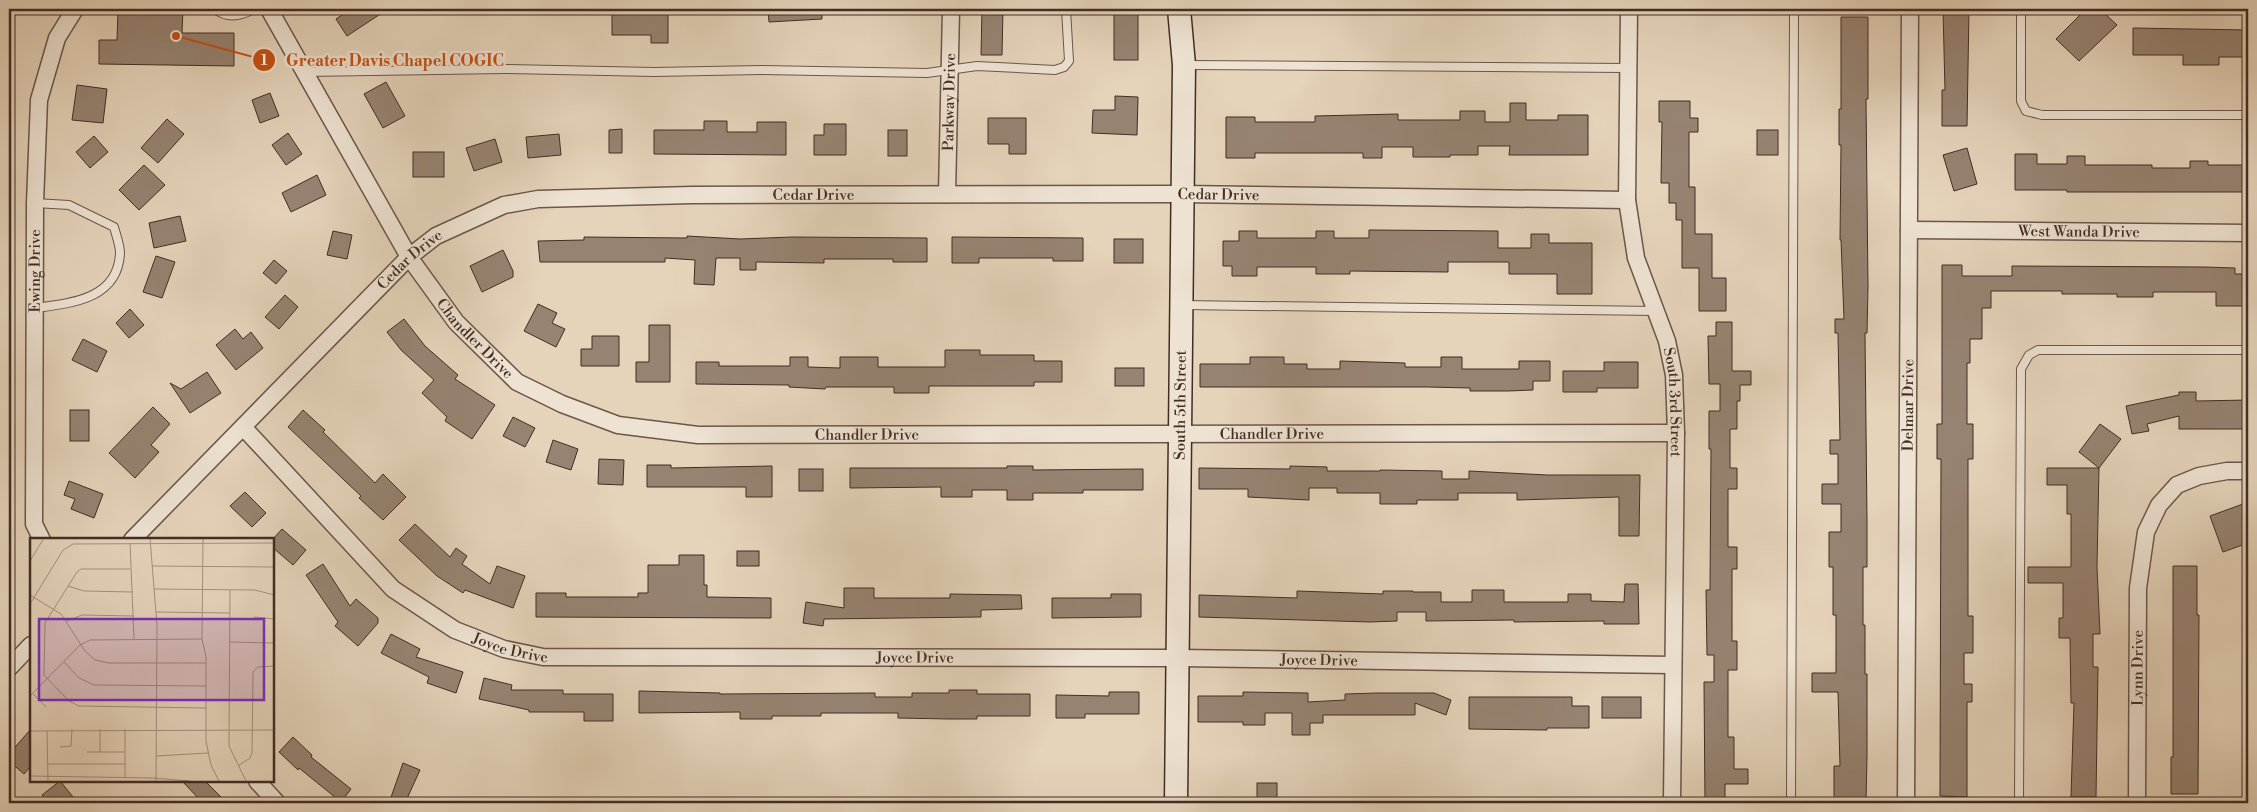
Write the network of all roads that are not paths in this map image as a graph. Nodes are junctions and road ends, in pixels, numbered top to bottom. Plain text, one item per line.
1 (75, 9) edge
2 (215, 9) edge
3 (254, 9) edge
4 (951, 9) edge
5 (1066, 9) edge
6 (1179, 9) edge
7 (1629, 9) edge
8 (1794, 9) edge
9 (1910, 9) edge
10 (2021, 9) edge
11 (273, 10) edge
12 (1184, 65) junction
13 (1628, 68) junction
14 (951, 69) junction
15 (305, 72) junction
16 (2248, 114) edge
17 (947, 194) junction
18 (1182, 194) junction
19 (1627, 200) junction
20 (35, 204) junction
21 (1909, 230) junction
22 (2248, 233) edge
23 (409, 257) junction
24 (1181, 305) junction
25 (36, 308) junction
26 (1656, 312) junction
27 (2248, 350) edge
28 (244, 428) junction
29 (1179, 433) junction
30 (1676, 433) junction
31 (2248, 471) edge
32 (41, 538) edge
33 (134, 538) edge
34 (30, 646) edge
35 (1178, 658) junction
36 (1673, 665) junction
37 (9, 668) edge
38 (258, 782) edge
39 (277, 803) edge
40 (1176, 803) edge
41 (1672, 803) edge
42 (1791, 803) edge
43 (1906, 803) edge
44 (2019, 803) edge
45 (2137, 803) edge

1 - 20 street, Ewing Drive
2 - 3 lane
4 - 14 street, Parkway Drive
5 - 14 lane
6 - 12 street, South 5th Street
7 - 13 street, South 3rd Street
8 - 42 lane
9 - 21 street, Delmar Drive
10 - 16 lane
11 - 15 street, Chandler Drive
12 - 13 lane
12 - 18 street, South 5th Street
13 - 19 street, South 3rd Street
14 - 15 lane
14 - 17 street, Parkway Drive
15 - 23 street, Chandler Drive
17 - 18 street, Cedar Drive
17 - 23 street, Cedar Drive
18 - 19 street, Cedar Drive
18 - 24 street, South 5th Street
19 - 26 street, South 3rd Street
20 - 25 street, Ewing Drive
20 - 25 lane
21 - 22 street, West Wanda Drive
21 - 43 street, Delmar Drive
23 - 28 street, Cedar Drive
23 - 29 street, Chandler Drive
24 - 26 lane
24 - 29 street, South 5th Street
25 - 32 street, Ewing Drive
26 - 30 street, South 3rd Street
27 - 44 lane
28 - 33 street, Cedar Drive
28 - 35 street, Joyce Drive
29 - 30 street, Chandler Drive
29 - 35 street, South 5th Street
30 - 36 street, South 3rd Street
31 - 45 street, Lynn Drive
34 - 37 street
35 - 36 street, Joyce Drive
35 - 40 street, South 5th Street
36 - 41 street, South 3rd Street
38 - 39 street

